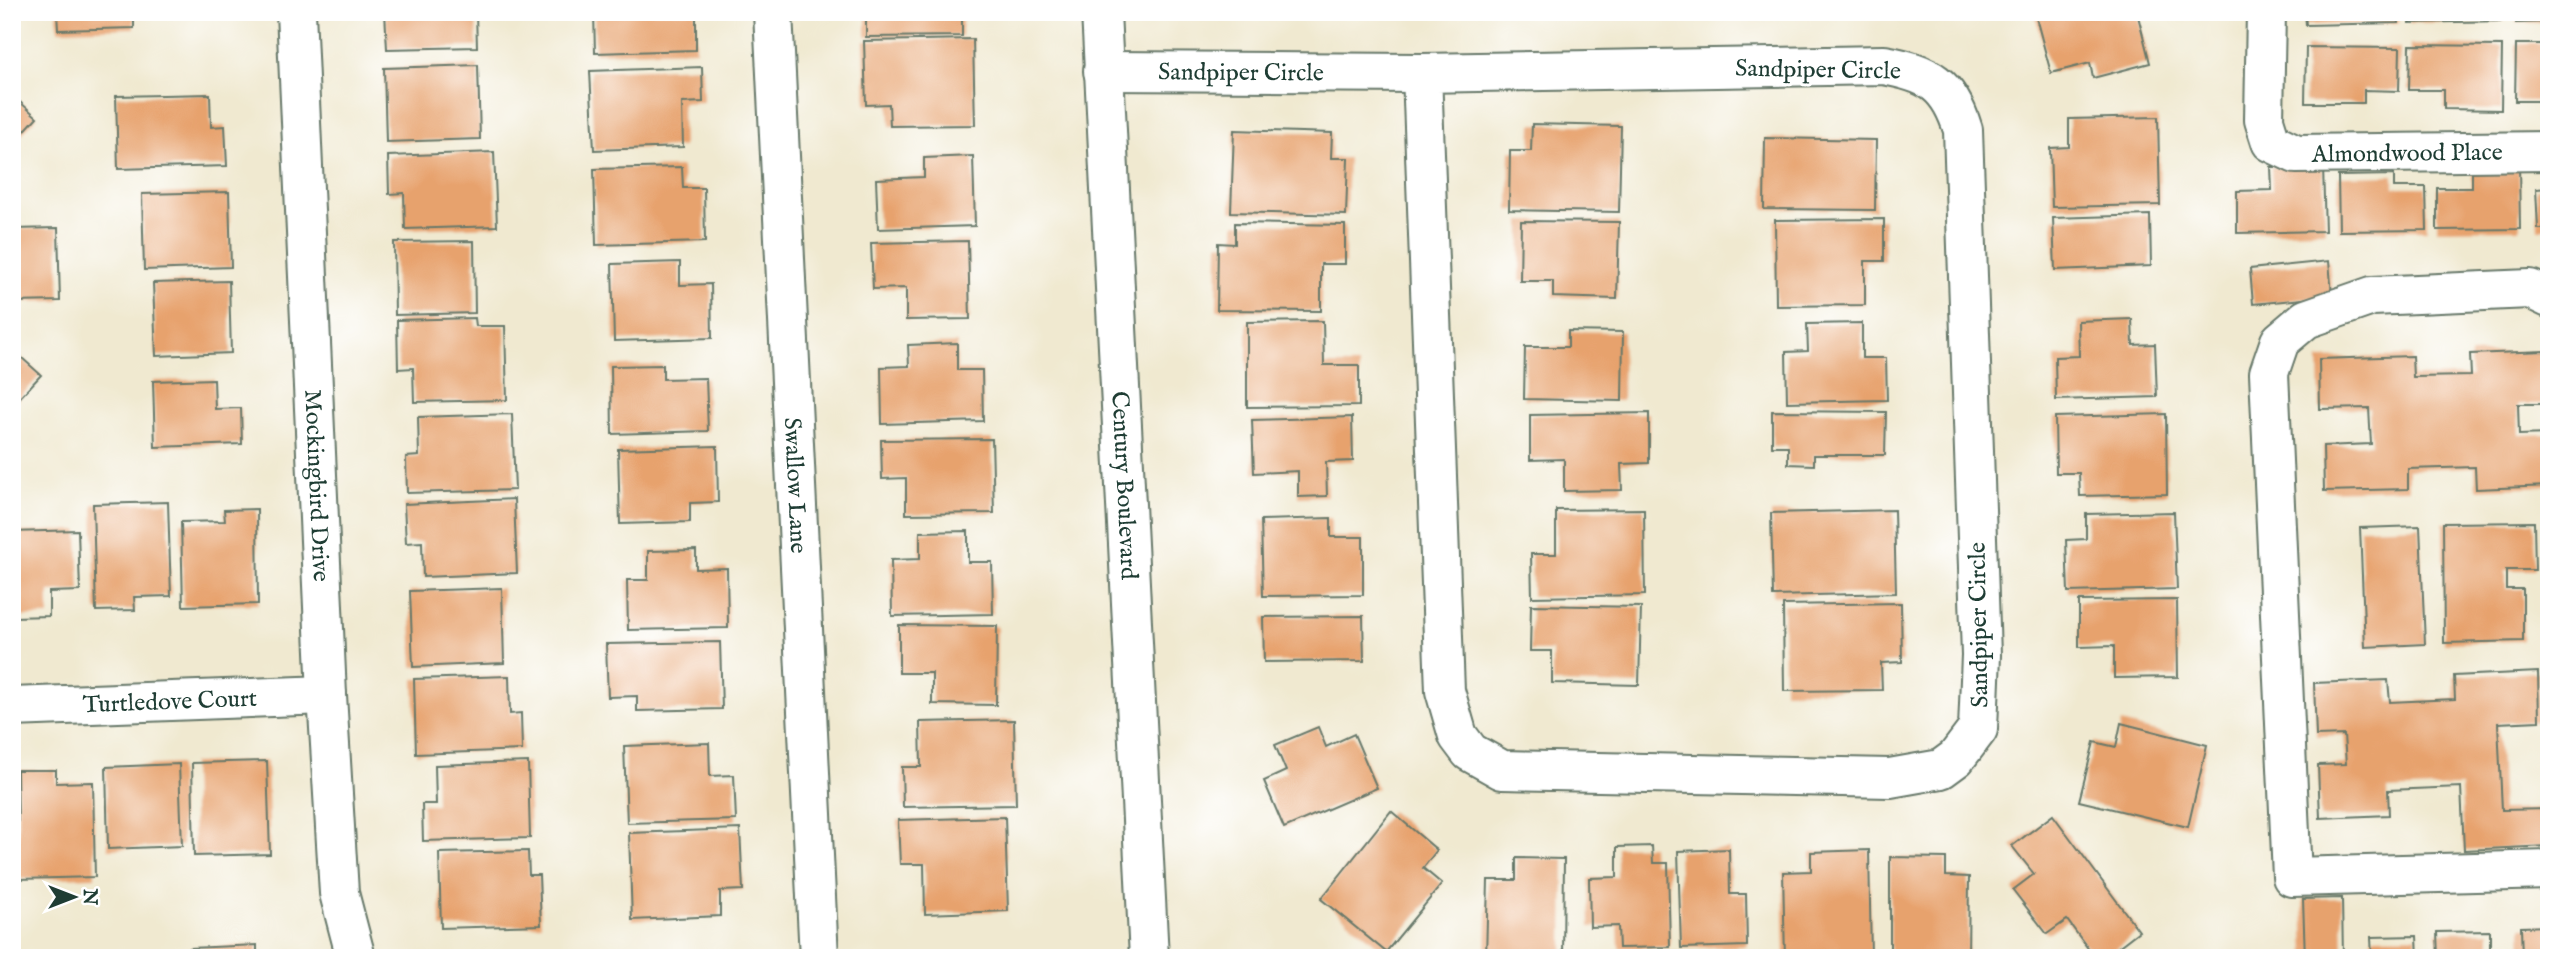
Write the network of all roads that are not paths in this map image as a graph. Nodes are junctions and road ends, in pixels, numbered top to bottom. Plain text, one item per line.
1 (296, 12) edge
2 (773, 12) edge
3 (1101, 12) edge
4 (2266, 12) edge
5 (1103, 71) junction
6 (1422, 73) junction
7 (2549, 151) edge
8 (2549, 298) edge
9 (327, 695) junction
10 (12, 707) edge
11 (2549, 870) edge
12 (356, 958) edge
13 (819, 958) edge
14 (1149, 958) edge

1 - 9 street, Mockingbird Drive
2 - 13 street, Swallow Lane
3 - 5 street, Century Boulevard
4 - 7 street, Almondwood Place
5 - 6 street, Sandpiper Circle
5 - 14 street, Century Boulevard
6 - 6 street, Sandpiper Circle
8 - 11 street
9 - 10 street, Turtledove Court
9 - 12 street, Mockingbird Drive

